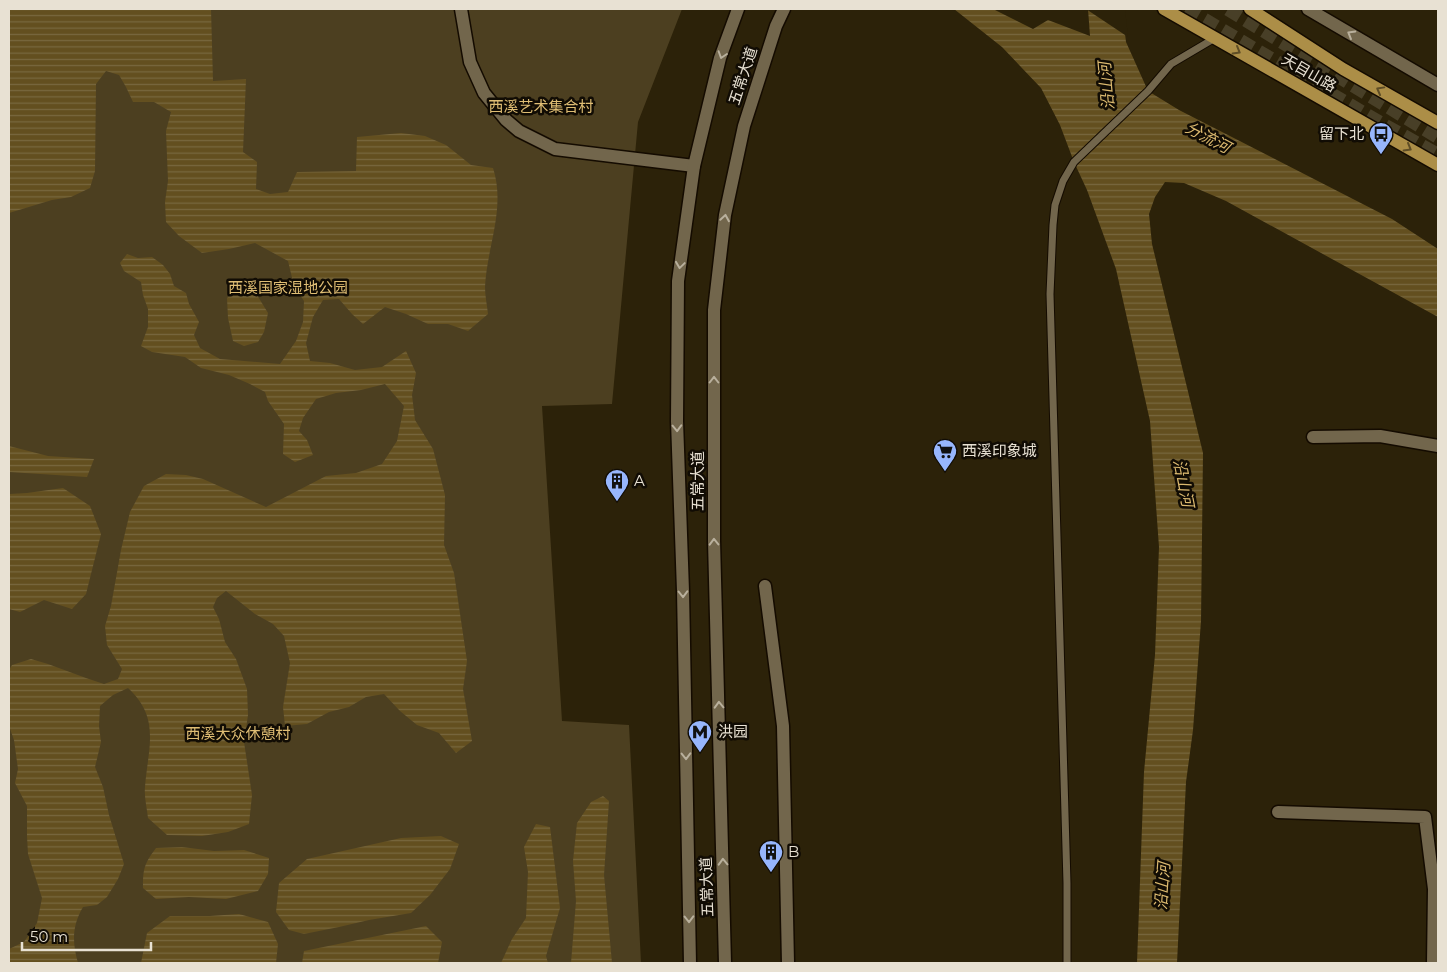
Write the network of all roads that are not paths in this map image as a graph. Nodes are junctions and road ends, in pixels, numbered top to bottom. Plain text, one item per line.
1 (461, 9) edge
2 (738, 9) edge
3 (784, 9) edge
4 (1164, 9) edge
5 (1250, 9) edge
6 (1308, 9) edge
7 (1215, 38) junction
8 (1438, 85) edge
9 (1438, 122) edge
10 (1438, 165) edge
11 (694, 166) junction
12 (1313, 437) dead end
13 (1438, 446) edge
14 (765, 586) dead end
15 (1278, 812) dead end
16 (690, 963) edge
17 (725, 963) edge
18 (788, 963) edge
19 (1067, 963) edge
20 (1433, 963) edge

1 - 11 main road
2 -> 11 main road, 五常大道
17 -> 3 main road, 五常大道
4 - 7 main road, 天目山路
9 -> 5 main road, 天目山路
8 -> 6 main road
7 -> 10 main road, 天目山路
7 - 19 lane
11 -> 16 main road, 五常大道
12 - 13 main road
14 - 18 main road
15 - 20 main road

